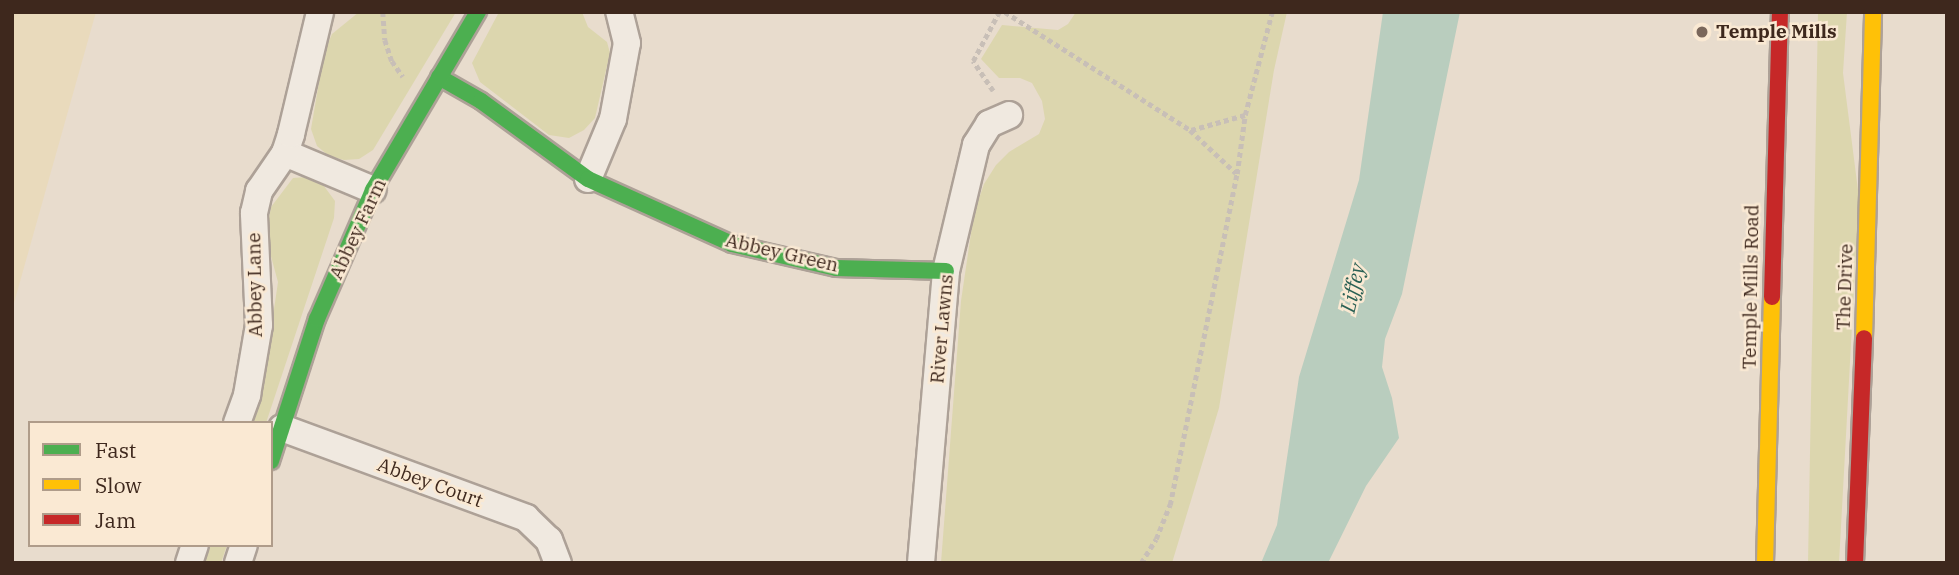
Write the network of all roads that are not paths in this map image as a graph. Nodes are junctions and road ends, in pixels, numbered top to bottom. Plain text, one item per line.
1 (320, 12) edge
2 (478, 12) edge
3 (619, 12) edge
4 (1780, 12) edge
5 (1873, 12) edge
6 (439, 77) junction
7 (1009, 115) road end
8 (285, 153) junction
9 (588, 179) junction
10 (373, 190) junction
11 (946, 271) junction
12 (238, 421) edge
13 (282, 428) junction
14 (273, 455) edge
15 (558, 563) edge
16 (921, 563) edge
17 (1765, 563) edge
18 (1855, 563) edge

1 - 8 street, Abbey Lane
2 - 6 street, Abbey Farm
3 - 9 street
4 - 17 street, Temple Mills Road
5 - 18 street, The Drive
6 - 9 street, Abbey Green
6 - 10 street, Abbey Farm
7 - 11 street, River Lawns
8 - 10 street
8 - 12 street, Abbey Lane
9 - 11 street, Abbey Green
10 - 13 street, Abbey Farm
11 - 16 street, River Lawns
13 - 14 street, Abbey Farm
13 - 15 street, Abbey Court

